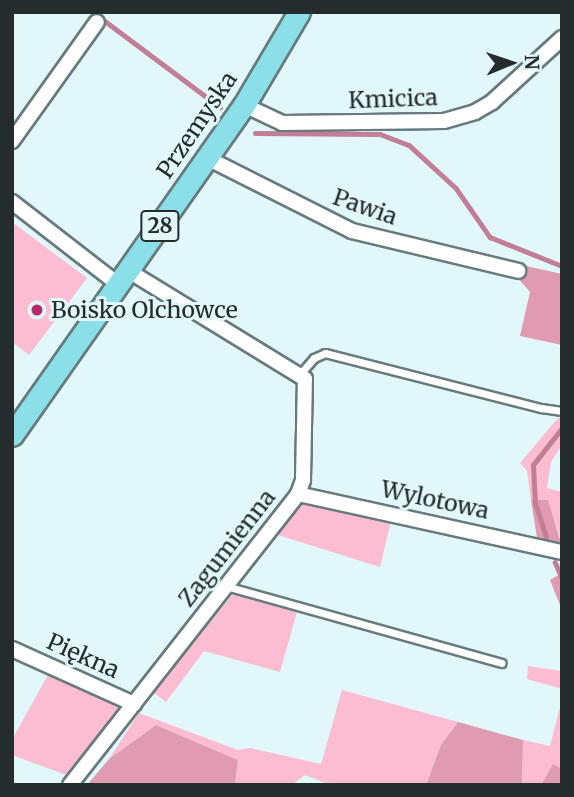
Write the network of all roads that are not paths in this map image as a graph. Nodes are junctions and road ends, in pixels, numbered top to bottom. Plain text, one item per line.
1 (299, 12) edge
2 (97, 22) dead end
3 (562, 38) edge
4 (244, 105) junction
5 (12, 141) edge
6 (207, 158) junction
7 (12, 202) edge
8 (518, 271) dead end
9 (124, 278) junction
10 (300, 374) junction
11 (562, 411) edge
12 (12, 435) edge
13 (298, 494) junction
14 (562, 552) edge
15 (226, 586) junction
16 (12, 649) edge
17 (501, 663) dead end
18 (134, 704) junction
19 (70, 785) edge

1 - 4 main road, Przemyska / 28
2 - 5 street
3 - 4 street, Kmicica
4 - 6 main road, Przemyska / 28
6 - 8 street, Pawia
6 - 9 main road, Przemyska / 28
7 - 9 street
9 - 10 street
9 - 12 main road, Przemyska / 28
10 - 11 lane
10 - 13 street, Zagumienna
13 - 14 street, Wylotowa
13 - 15 street, Zagumienna
15 - 17 lane
15 - 18 street, Zagumienna
16 - 18 street, Piękna
18 - 19 street, Zagumienna

